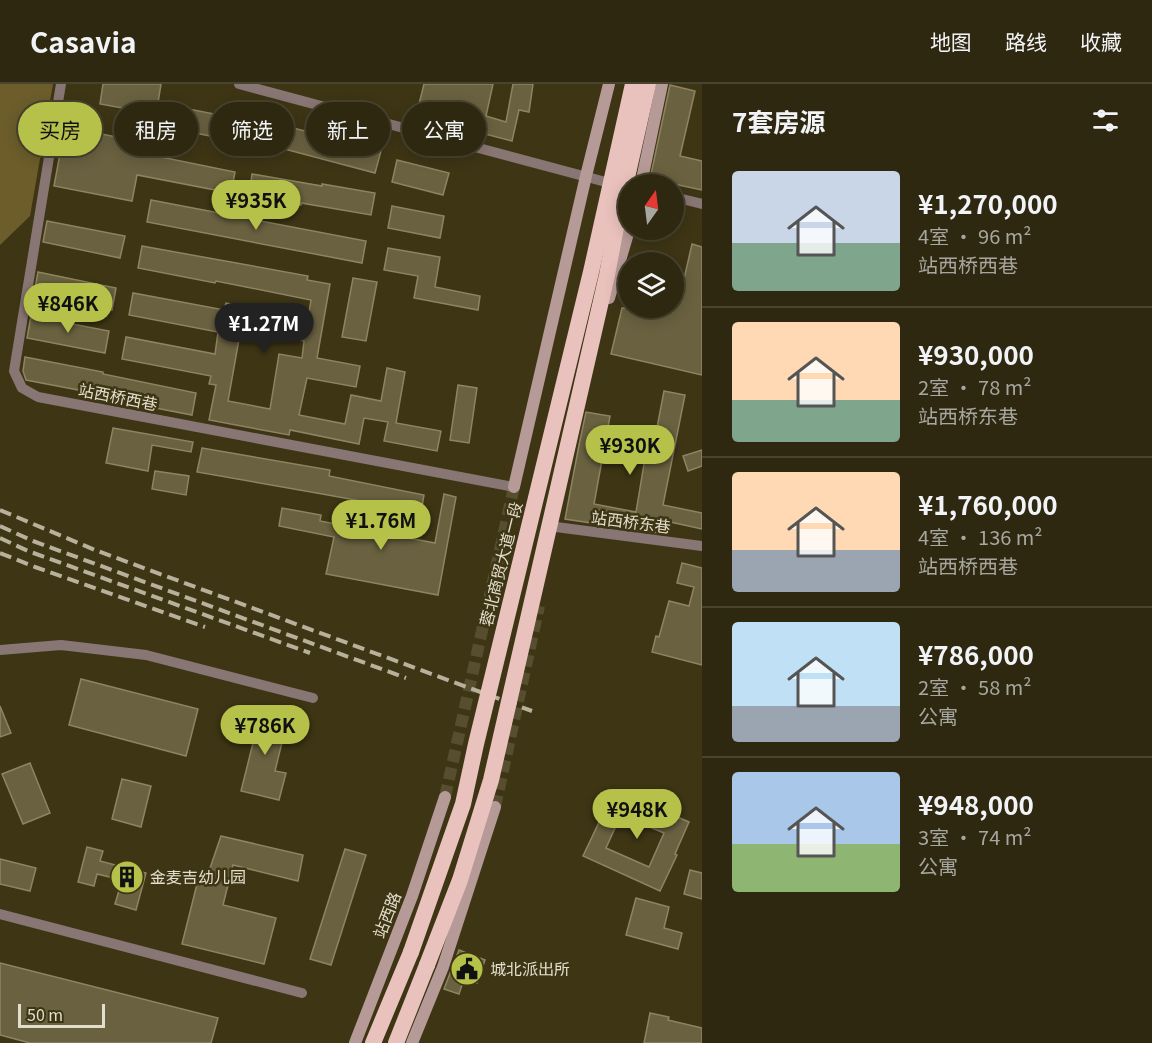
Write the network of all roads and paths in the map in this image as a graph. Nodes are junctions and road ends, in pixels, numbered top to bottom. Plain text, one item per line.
1 (61, 84) edge
2 (239, 84) edge
3 (609, 84) edge
4 (633, 84) edge
5 (648, 84) edge
6 (663, 84) edge
7 (633, 174) edge
8 (635, 174) edge
9 (586, 176) junction
10 (618, 183) edge
11 (684, 200) edge
12 (702, 204) edge
13 (618, 234) edge
14 (625, 240) edge
15 (514, 487) joint
16 (556, 527) joint
17 (702, 546) edge
18 (0, 650) edge
19 (314, 698) dead end
20 (445, 796) tunnel mouth
21 (495, 807) tunnel mouth
22 (0, 914) edge
23 (302, 993) dead end
24 (355, 1043) edge
25 (373, 1043) edge
26 (396, 1043) edge
27 (412, 1043) edge

1 - 15 street, 站西桥西巷
2 - 9 street
3 - 9 main road, 蓉北商贸大道一段
4 - 25 highway, 蓉北商贸大道一段, bridge
5 - 7 highway, bridge
6 - 8 main road
9 - 10 street
9 - 15 main road, 蓉北商贸大道一段
11 - 12 street
13 - 26 highway, bridge
14 - 16 main road
16 - 17 street, 站西桥东巷
18 - 19 street
20 - 24 main road, 站西路
21 - 27 main road
22 - 23 street

